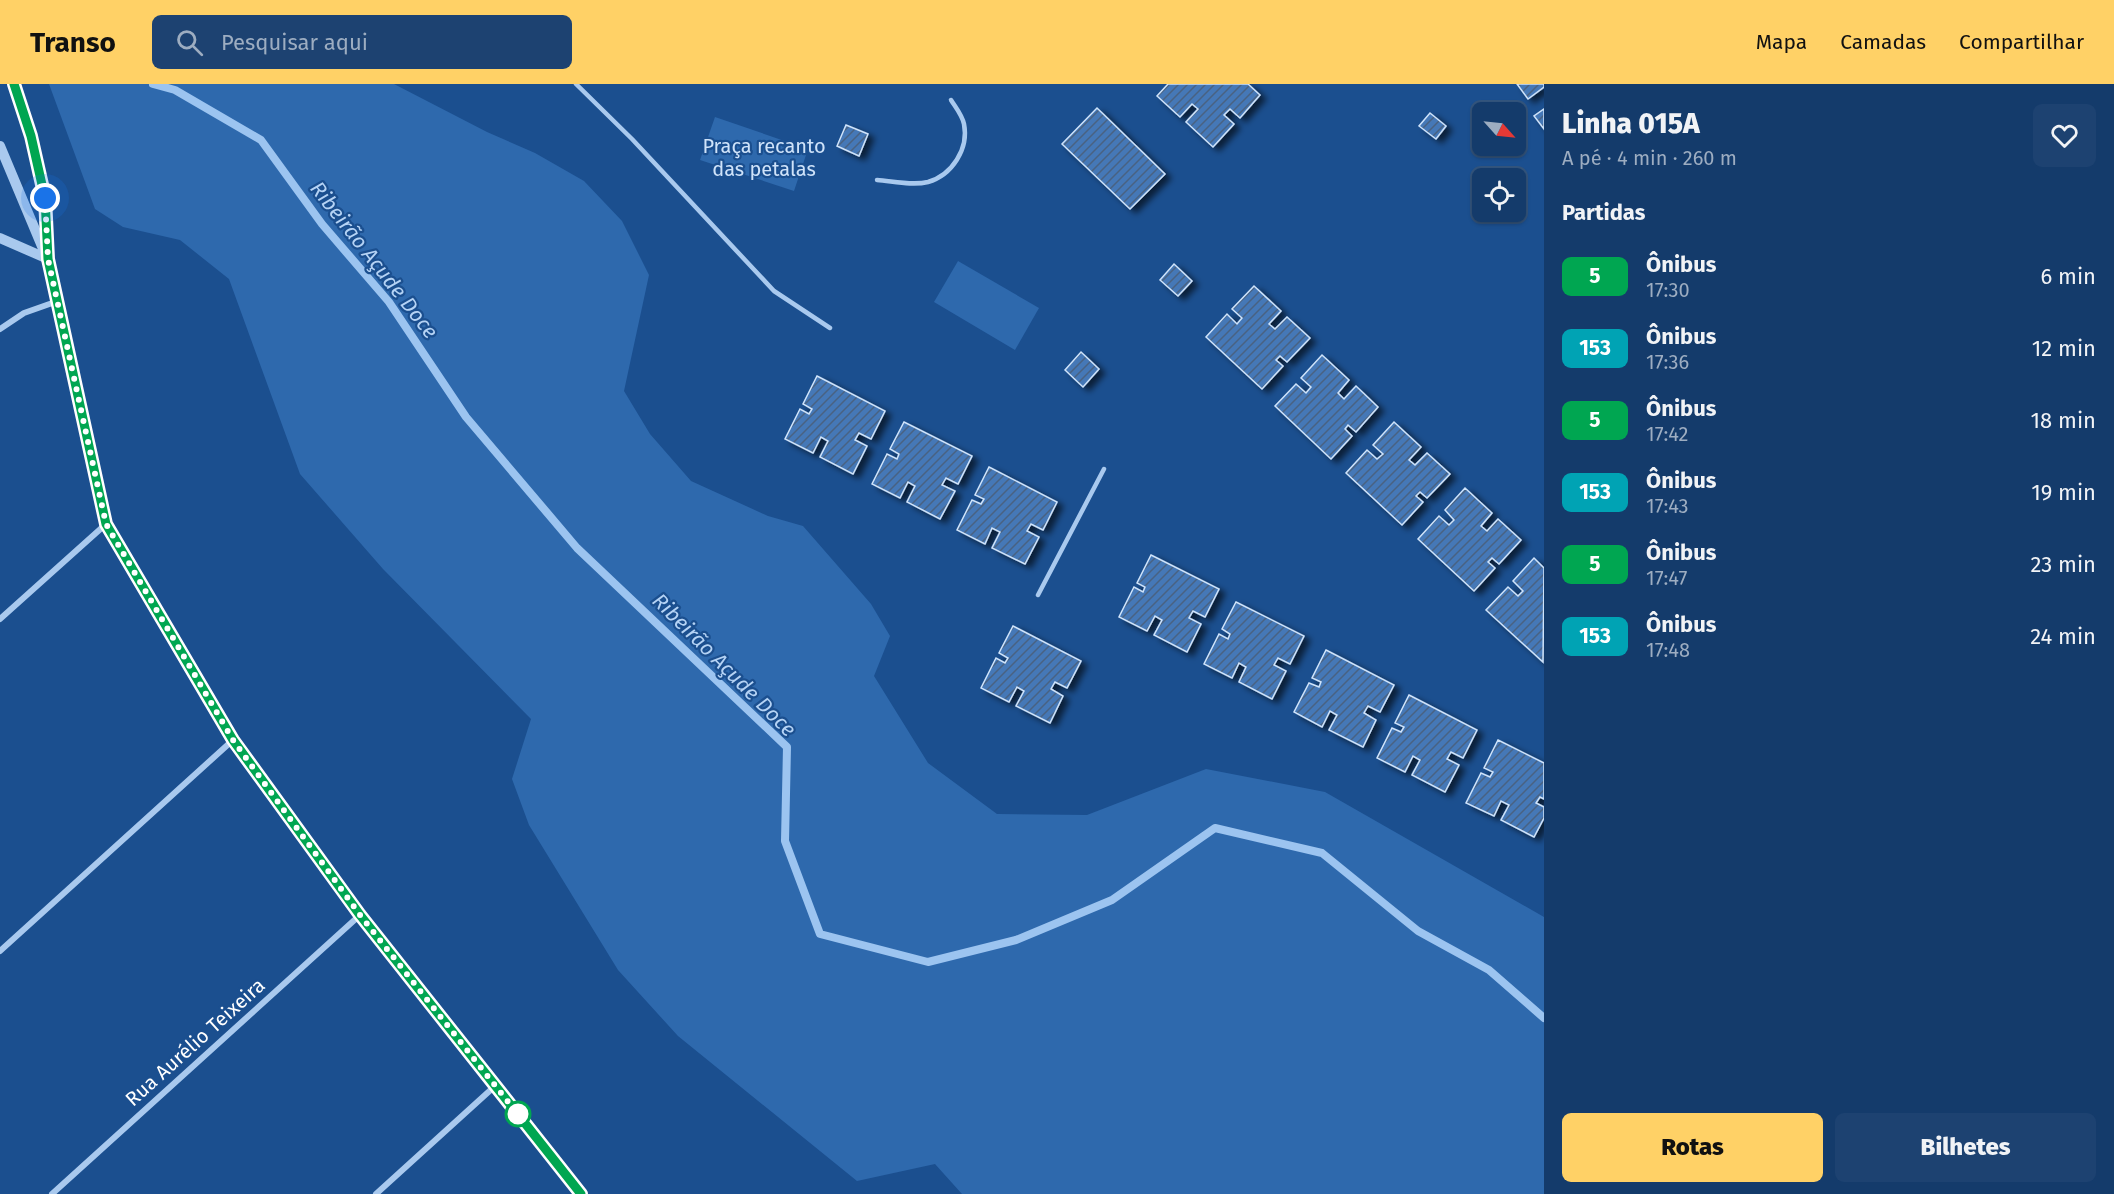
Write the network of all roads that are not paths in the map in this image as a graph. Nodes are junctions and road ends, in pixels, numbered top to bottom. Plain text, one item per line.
1 (14, 84) edge
2 (576, 84) edge
3 (951, 100) dead end
4 (0, 146) edge
5 (877, 180) dead end
6 (0, 238) edge
7 (48, 259) junction
8 (58, 301) junction
9 (830, 328) dead end
10 (0, 329) edge
11 (1104, 469) dead end
12 (106, 524) junction
13 (1038, 595) dead end
14 (0, 619) edge
15 (233, 740) junction
16 (360, 915) junction
17 (0, 951) edge
18 (495, 1086) junction
19 (52, 1194) edge
20 (376, 1194) edge
21 (581, 1194) edge

1 - 7 street
2 - 9 lane
3 - 5 lane
4 - 7 street
6 - 7 street
7 - 8 street
8 - 10 street
8 - 12 street
11 - 13 lane
12 - 14 street
12 - 15 street
15 - 16 street
15 - 17 street
16 - 18 street
16 - 19 street, Rua Aurélio Teixeira
18 - 20 street
18 - 21 street

